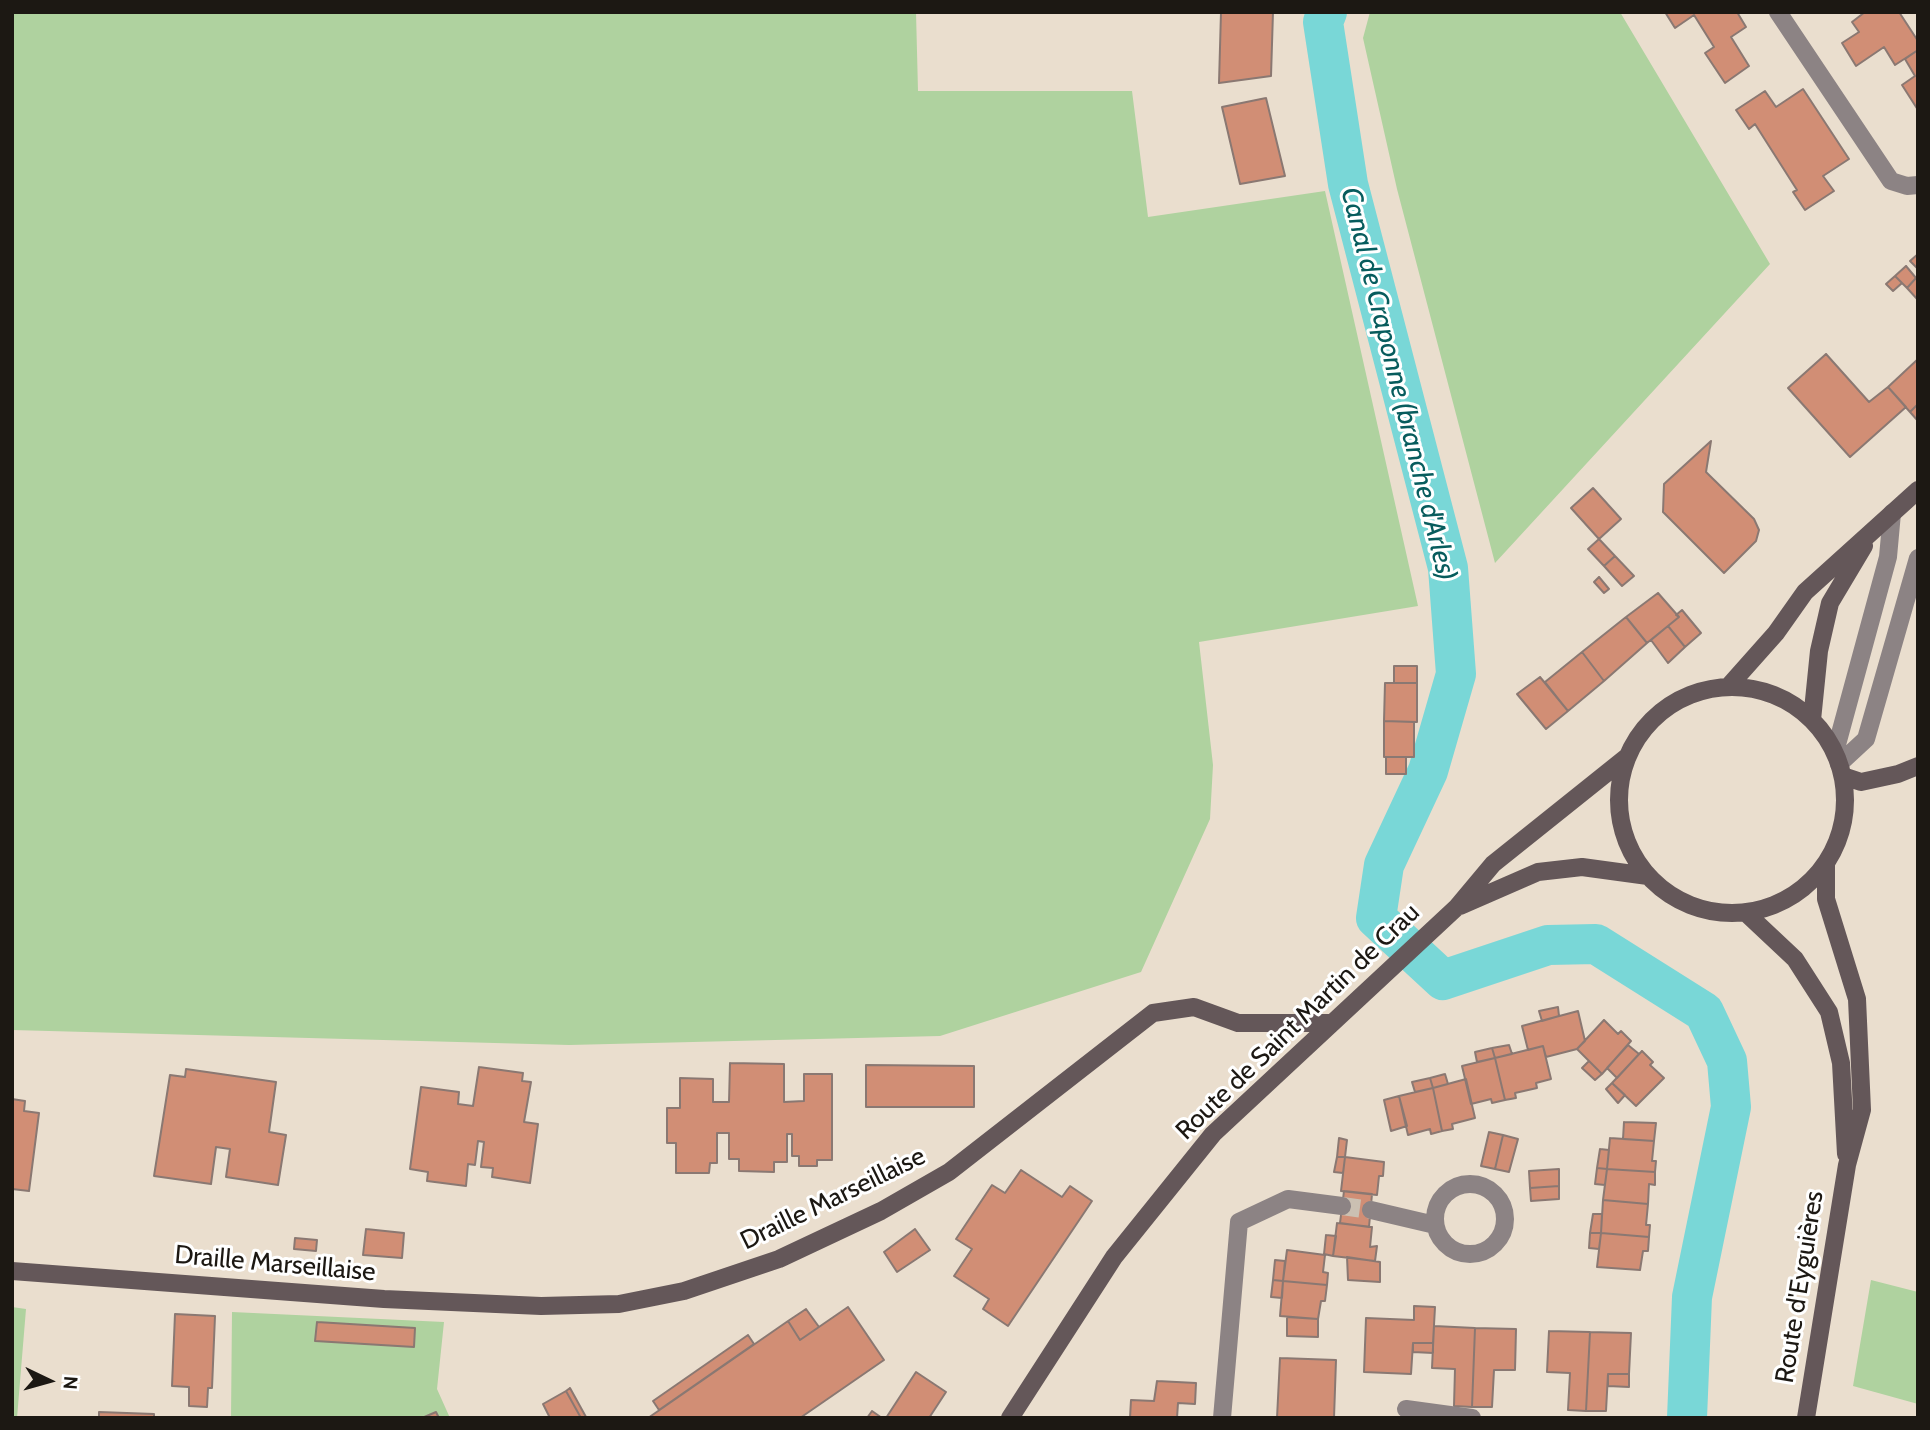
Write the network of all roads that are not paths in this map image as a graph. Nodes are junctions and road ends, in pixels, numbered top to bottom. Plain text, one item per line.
1 (1778, 12) edge
2 (1918, 185) edge
3 (1918, 490) edge
4 (1892, 513) junction
5 (1872, 531) junction
6 (1918, 558) edge
7 (1728, 687) junction
8 (1812, 720) junction
9 (1628, 756) junction
10 (1839, 764) junction
11 (1918, 766) edge
12 (1826, 864) junction
13 (1648, 876) junction
14 (1450, 913) junction
15 (1746, 913) junction
16 (1330, 1023) junction
17 (1847, 1166) junction
18 (1342, 1206) tunnel mouth
19 (1371, 1210) tunnel mouth
20 (1435, 1225) junction
21 (12, 1270) edge
22 (1037, 1377) junction
23 (1406, 1409) dead end
24 (1002, 1418) edge
25 (1010, 1418) edge
26 (1222, 1418) edge
27 (1472, 1418) edge
28 (1806, 1418) edge

1 - 2 street
3 - 4 main road
4 - 5 main road
4 - 10 street
5 - 7 main road
5 - 8 main road
6 - 10 street
7 - 8 main road
7 - 9 main road
8 - 10 main road
9 - 13 main road
9 - 14 main road, Route de Saint Martin de Crau
10 - 11 main road
10 - 12 main road
12 - 15 main road
12 - 17 main road, Route d'Eyguières
13 - 14 main road, Route de Saint Martin de Crau
13 - 15 main road
14 - 16 main road, Route de Saint Martin de Crau
15 - 17 main road, Route d'Eyguières
16 - 21 main road, Draille Marseillaise
16 - 22 main road, Route de Saint Martin de Crau
17 - 28 main road, Route d'Eyguières
18 - 26 street
19 - 20 street
20 - 20 street
22 - 24 street
22 - 25 main road, Route de Saint Martin de Crau
23 - 27 street

